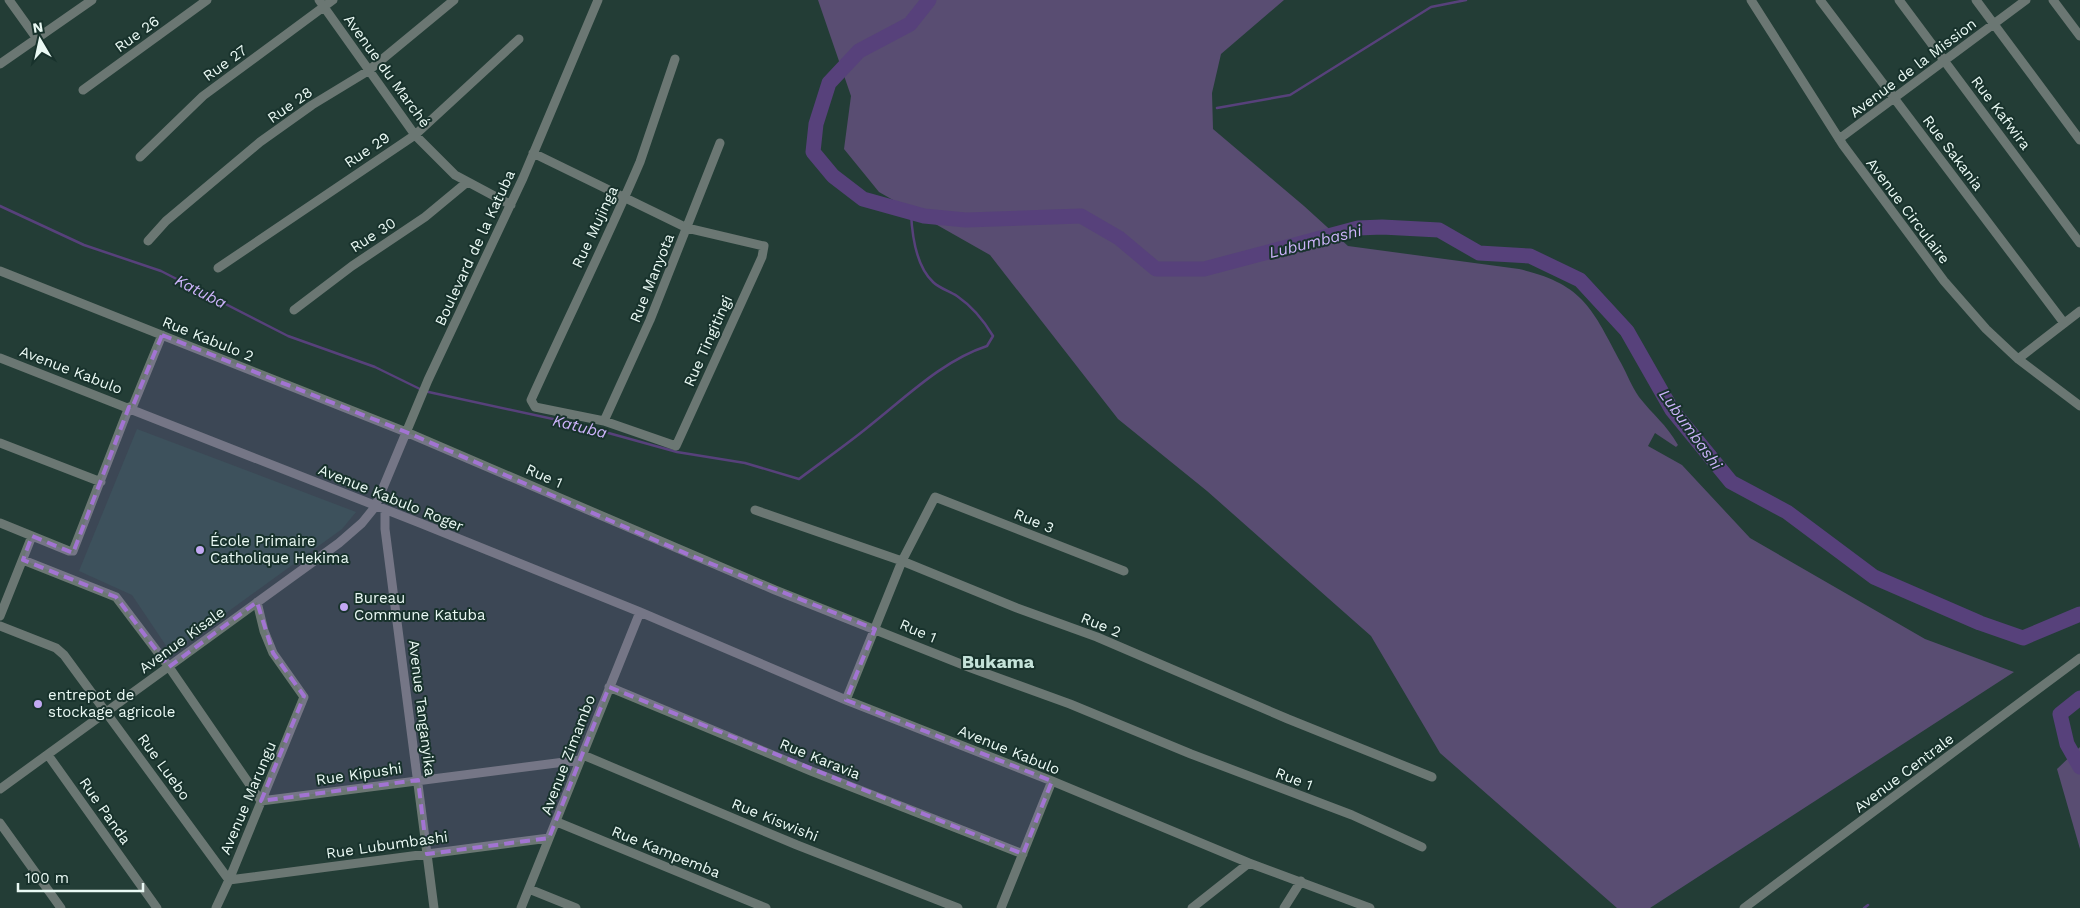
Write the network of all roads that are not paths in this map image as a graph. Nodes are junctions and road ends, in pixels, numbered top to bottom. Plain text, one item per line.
1 (9, 0) edge
2 (92, 0) edge
3 (208, 0) edge
4 (333, 0) edge
5 (454, 0) edge
6 (598, 0) edge
7 (1751, 0) edge
8 (1820, 0) edge
9 (1899, 0) edge
10 (1976, 0) edge
11 (2026, 0) edge
12 (2053, 0) edge
13 (322, 4) edge
14 (1994, 24) junction
15 (2080, 36) edge
16 (37, 39) junction
17 (519, 39) dead end
18 (675, 59) dead end
19 (1944, 61) junction
20 (0, 64) edge
21 (368, 71) junction
22 (83, 90) dead end
23 (1893, 98) junction
24 (415, 135) junction
25 (1839, 139) junction
26 (2080, 140) edge
27 (720, 143) dead end
28 (533, 153) junction
29 (140, 157) dead end
30 (466, 183) junction
31 (624, 198) junction
32 (511, 205) junction
33 (687, 228) junction
34 (148, 241) dead end
35 (2080, 243) edge
36 (218, 268) dead end
37 (0, 271) edge
38 (294, 310) dead end
39 (2080, 311) edge
40 (2064, 322) junction
41 (162, 335) junction
42 (0, 358) edge
43 (2018, 359) junction
44 (2080, 406) edge
45 (130, 408) junction
46 (604, 421) junction
47 (406, 432) junction
48 (0, 443) edge
49 (101, 482) junction
50 (375, 507) junction
51 (755, 510) dead end
52 (386, 511) junction
53 (0, 523) edge
54 (32, 536) junction
55 (23, 560) junction
56 (902, 561) junction
57 (1124, 571) dead end
58 (3, 600) edge
59 (258, 602) junction
60 (640, 612) junction
61 (0, 616) edge
62 (0, 626) edge
63 (875, 629) junction
64 (2080, 658) edge
65 (169, 667) junction
66 (609, 688) junction
67 (846, 700) junction
68 (107, 713) junction
69 (48, 754) junction
70 (581, 758) junction
71 (1432, 777) dead end
72 (418, 780) junction
73 (1052, 781) junction
74 (0, 789) edge
75 (261, 801) junction
76 (557, 822) junction
77 (0, 823) edge
78 (549, 838) junction
79 (1422, 847) dead end
80 (427, 854) junction
81 (1022, 854) junction
82 (1249, 863) junction
83 (229, 880) junction
84 (1301, 881) junction
85 (529, 888) junction
86 (1196, 907) edge
87 (62, 908) edge
88 (157, 908) edge
89 (216, 908) edge
90 (434, 908) edge
91 (521, 908) edge
92 (576, 908) edge
93 (766, 908) edge
94 (958, 908) edge
95 (1001, 908) edge
96 (1284, 908) edge
97 (1370, 908) edge
98 (1744, 908) edge

1 - 16 street
2 - 16 street
3 - 22 street, Rue 26
4 - 13 street, Rue 27
5 - 21 street, Rue 28
6 - 28 street, Boulevard de la Katuba
7 - 25 street, Avenue Circulaire
8 - 23 street, Rue Sakania
9 - 19 street, Rue Kafwira
10 - 14 street
11 - 14 street, Avenue de la Mission
12 - 15 street
13 - 21 street, Avenue du Marché
13 - 29 street, Rue 27
14 - 19 street, Avenue de la Mission
14 - 26 street
16 - 20 street
17 - 24 street, Rue 29
18 - 31 street, Rue Mujinga
19 - 23 street, Avenue de la Mission
19 - 35 street, Rue Kafwira
21 - 24 street, Avenue du Marché
21 - 34 street, Rue 28
23 - 25 street, Avenue de la Mission
23 - 40 street, Rue Sakania
24 - 30 street, Avenue du Marché
24 - 36 street, Rue 29
25 - 43 street, Avenue Circulaire
27 - 33 street, Rue Manyota
28 - 31 street
28 - 32 street, Boulevard de la Katuba
30 - 32 street, Avenue du Marché
30 - 38 street, Rue 30
31 - 33 street
31 - 46 street, Rue Mujinga
32 - 47 street, Boulevard de la Katuba
33 - 46 street, Rue Manyota
33 - 46 street, Rue Tingitingi
37 - 41 street, Rue Kabulo 2
39 - 40 street
40 - 43 street
41 - 45 street
41 - 47 street, Rue Kabulo 2
42 - 45 street, Avenue Kabulo
43 - 44 street, Avenue Circulaire
45 - 49 street
45 - 50 street, Avenue Kabulo Roger
47 - 50 street, Boulevard de la Katuba
47 - 63 street, Rue 1
48 - 49 street
49 - 54 street
50 - 52 street, Avenue Kabulo Roger
50 - 59 street, Avenue Kisale
51 - 56 street, Rue 2
52 - 60 street, Avenue Kabulo Roger
52 - 72 street, Avenue Tanganyika
53 - 54 street
54 - 55 street
55 - 58 street
55 - 65 street
56 - 57 street, Rue 3
56 - 63 street
56 - 71 street, Rue 2
58 - 61 street
59 - 65 street, Avenue Kisale
59 - 75 street, Avenue Marungu
60 - 66 street, Avenue Zimambo
60 - 67 street, Avenue Kabulo
62 - 68 street, Rue Luebo
63 - 67 street
63 - 79 street, Rue 1
64 - 98 street, Avenue Centrale
65 - 68 street, Avenue Kisale
65 - 75 street
66 - 70 street, Avenue Zimambo
66 - 81 street, Rue Karavia
67 - 73 street, Avenue Kabulo
68 - 69 street, Avenue Kisale
68 - 83 street, Rue Luebo
69 - 74 street, Avenue Kisale
69 - 88 street, Rue Panda
70 - 72 street, Rue Kipushi
70 - 76 street, Avenue Zimambo
70 - 94 street, Rue Kiswishi
72 - 75 street, Rue Kipushi
72 - 80 street, Avenue Tanganyika
73 - 81 street
73 - 82 street, Avenue Kabulo
75 - 83 street, Avenue Marungu
76 - 78 street, Avenue Zimambo
76 - 93 street, Rue Kampemba
77 - 87 street
78 - 80 street, Rue Lubumbashi
78 - 85 street, Avenue Zimambo
80 - 83 street, Rue Lubumbashi
80 - 90 street, Avenue Tanganyika
81 - 95 street
82 - 84 street, Avenue Kabulo
82 - 86 street
83 - 89 street, Avenue Marungu
84 - 96 street
84 - 97 street, Avenue Kabulo
85 - 91 street, Avenue Zimambo
85 - 92 street

